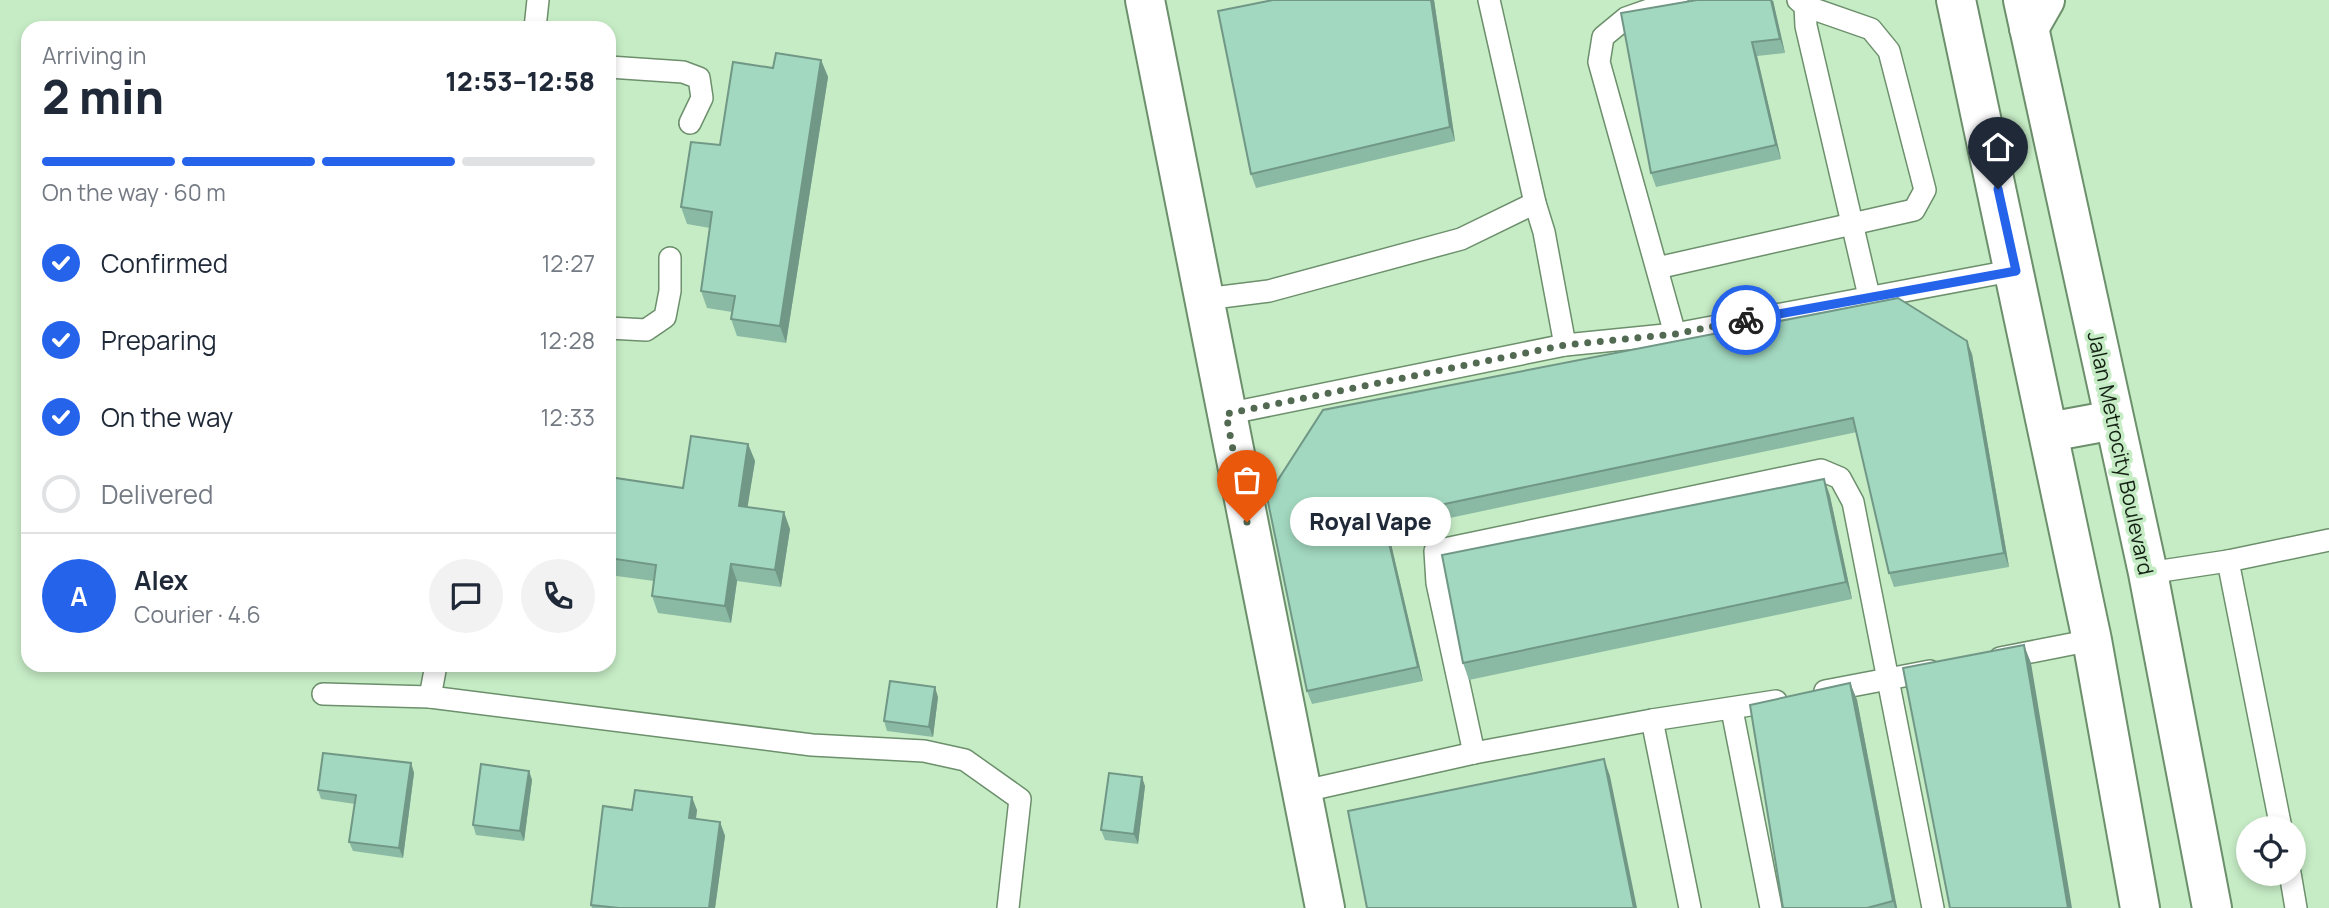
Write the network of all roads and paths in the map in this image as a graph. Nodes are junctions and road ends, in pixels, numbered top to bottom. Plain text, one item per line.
1 (538, 0) edge
2 (1146, 0) edge
3 (1489, 0) edge
4 (1677, 0) edge
5 (1956, 0) edge
6 (1802, 3) edge
7 (2032, 9) edge
8 (535, 21) edge
9 (616, 67) edge
10 (690, 123) dead end
11 (1535, 203) junction
12 (1851, 226) junction
13 (670, 258) dead end
14 (1657, 268) junction
15 (2016, 271) junction
16 (1869, 296) junction
17 (1205, 299) junction
18 (616, 328) edge
19 (1675, 334) junction
20 (1565, 345) junction
21 (1226, 414) junction
22 (2114, 420) junction
23 (2049, 432) junction
24 (2329, 540) edge
25 (2228, 561) junction
26 (2148, 573) junction
27 (2092, 640) junction
28 (1983, 661) edge
29 (1955, 666) edge
30 (435, 672) edge
31 (1887, 679) junction
32 (323, 694) dead end
33 (430, 697) junction
34 (1732, 710) junction
35 (1652, 720) junction
36 (1474, 753) junction
37 (1300, 792) junction
38 (2279, 816) edge
39 (2293, 886) edge
40 (1009, 908) edge
41 (1325, 908) edge
42 (1690, 908) edge
43 (1771, 908) edge
44 (1933, 908) edge
45 (2140, 908) edge
46 (2212, 908) edge
47 (2297, 908) edge

1 - 8 lane
2 - 17 street
3 - 11 lane
4 - 14 lane
5 - 15 street
6 - 12 lane
6 - 12 lane
7 - 22 street, Jalan Metrocity Boulevard
9 - 10 lane
11 - 17 lane
11 - 20 lane
12 - 14 lane
12 - 16 lane
13 - 18 lane
14 - 19 lane
15 - 16 lane
15 - 23 street
16 - 19 lane
17 - 21 street
19 - 20 lane
20 - 21 lane
21 - 37 street
22 - 23 street
22 - 26 street, Jalan Metrocity Boulevard
23 - 27 street
24 - 25 lane
25 - 26 lane
25 - 38 lane
26 - 46 street, Jalan Metrocity Boulevard
27 - 28 lane
27 - 45 street
29 - 31 lane
30 - 33 lane
31 - 34 lane
31 - 36 lane
31 - 44 lane
32 - 33 lane
33 - 40 lane
34 - 35 lane
34 - 43 lane
35 - 36 lane
35 - 42 lane
36 - 37 lane
37 - 41 street
39 - 47 lane

